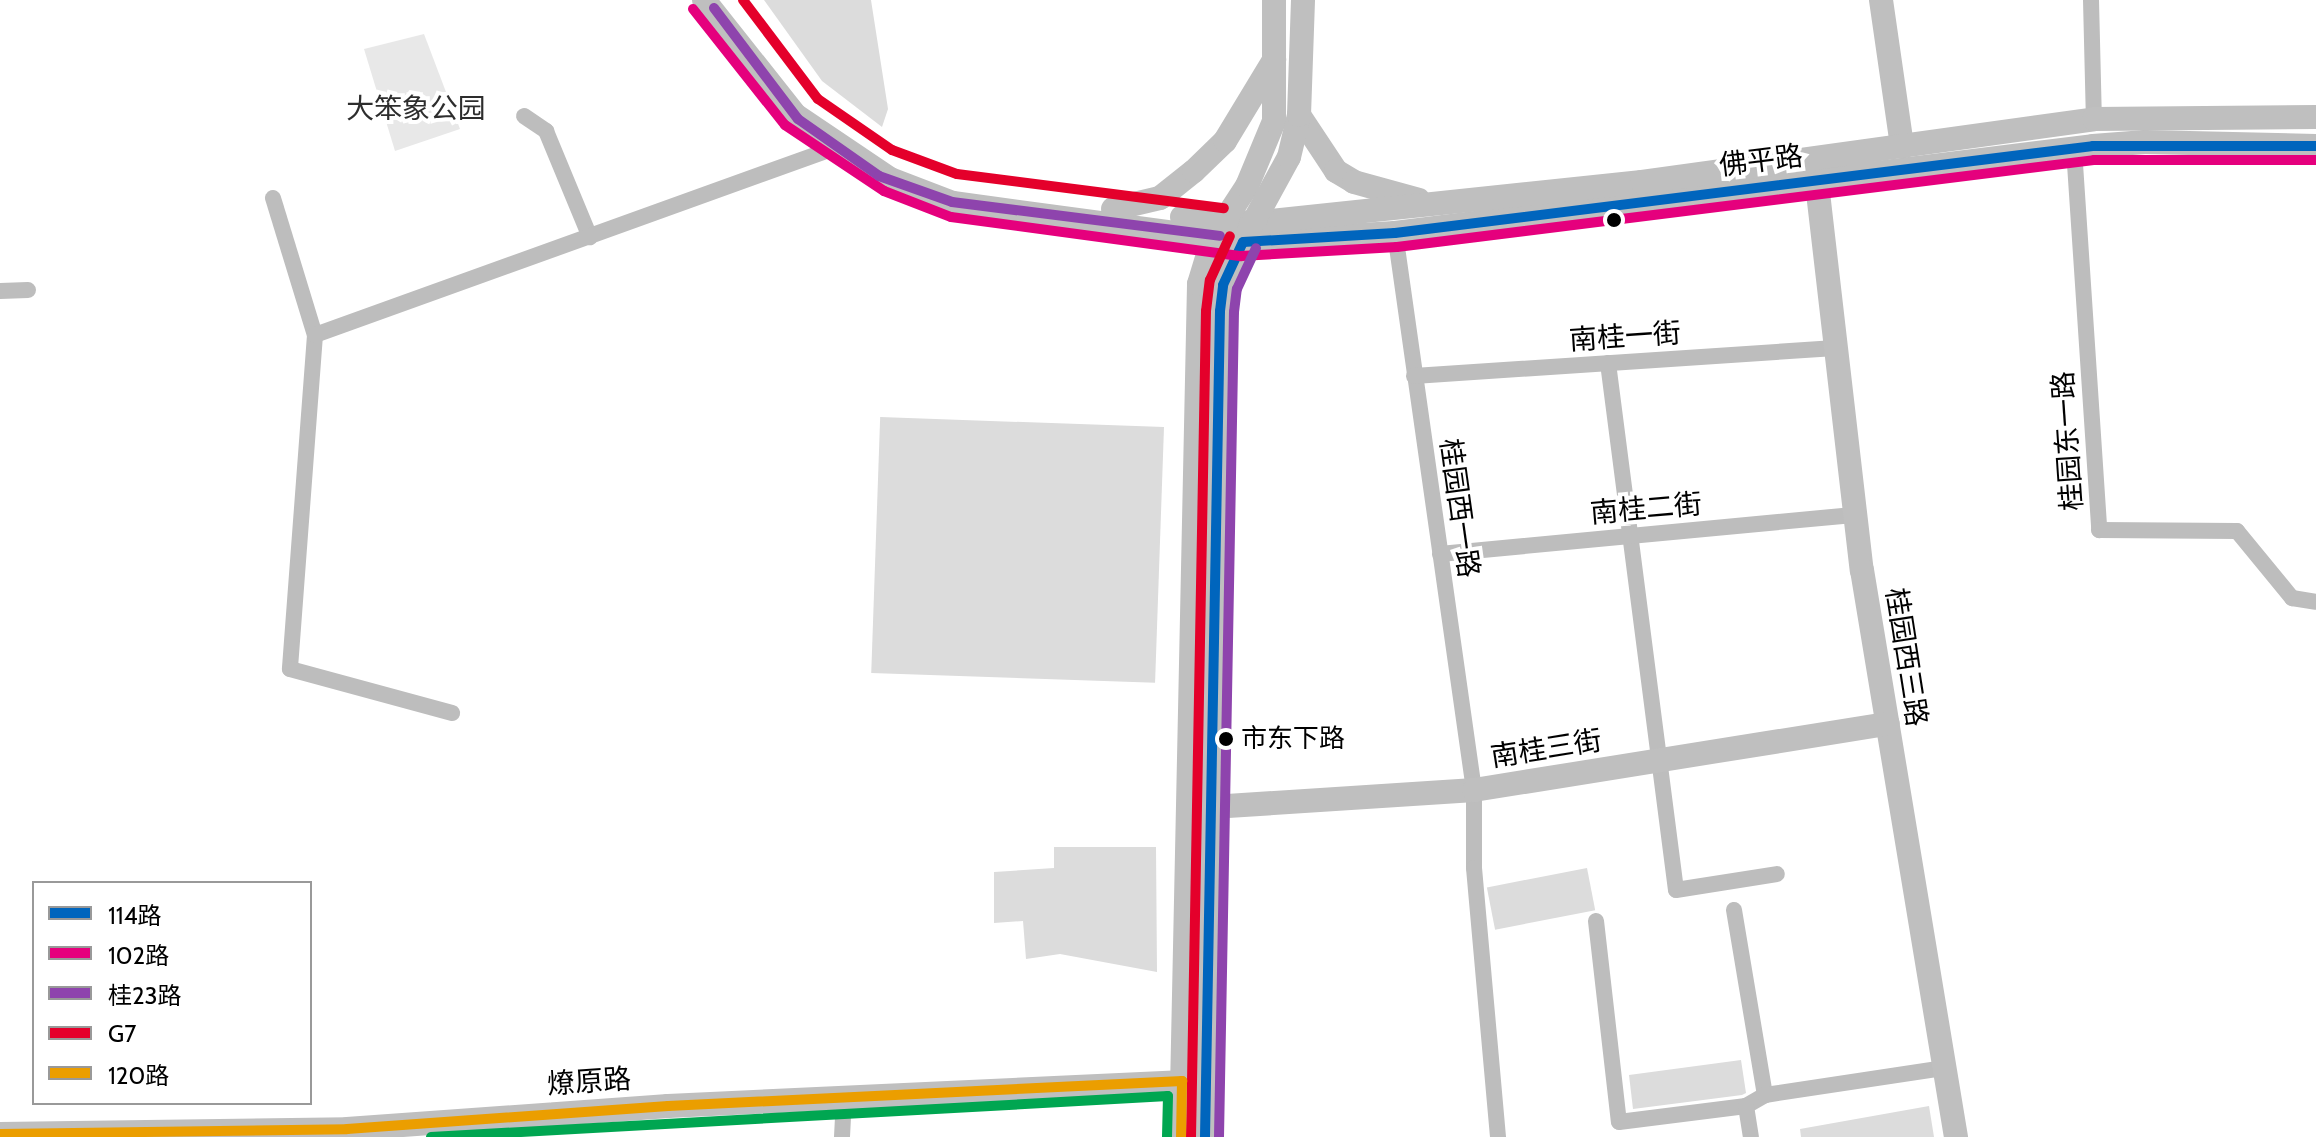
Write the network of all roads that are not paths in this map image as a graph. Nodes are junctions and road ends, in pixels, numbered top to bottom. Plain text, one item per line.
1 (704, 0) edge
2 (725, 0) edge
3 (1274, 0) edge
4 (1303, 0) edge
5 (1881, 0) edge
6 (2091, 0) edge
7 (1274, 60) junction
8 (1299, 115) junction
9 (524, 116) dead end
10 (2316, 117) edge
11 (2094, 119) junction
12 (840, 146) junction
13 (1902, 146) junction
14 (2316, 146) edge
15 (2074, 149) junction
16 (1817, 184) junction
17 (273, 198) dead end
18 (1433, 204) junction
19 (1113, 209) junction
20 (1218, 230) junction
21 (1247, 232) junction
22 (1395, 233) junction
23 (590, 237) junction
24 (28, 290) dead end
25 (0, 291) edge
26 (315, 335) junction
27 (1839, 348) junction
28 (1608, 363) junction
29 (1414, 376) junction
30 (1856, 515) junction
31 (1630, 536) junction
32 (1440, 554) junction
33 (2316, 602) edge
34 (452, 713) dead end
35 (1888, 724) junction
36 (1657, 761) junction
37 (1474, 790) junction
38 (1212, 807) junction
39 (1777, 874) dead end
40 (1734, 910) dead end
41 (1596, 921) dead end
42 (1943, 1068) junction
43 (1194, 1081) junction
44 (1765, 1095) junction
45 (844, 1097) junction
46 (1746, 1106) junction
47 (446, 1130) edge
48 (0, 1134) edge
49 (152, 1134) edge
50 (842, 1137) edge
51 (1181, 1137) edge
52 (1205, 1137) edge
53 (1498, 1137) edge
54 (1751, 1137) edge
55 (1956, 1137) edge

1 - 12 main road
2 - 19 main road
3 - 7 main road
4 - 8 main road
5 - 13 main road
6 - 11 street
7 - 19 main road
7 - 20 main road
8 - 18 main road
8 - 21 main road
9 - 23 street
10 - 11 main road, 佛平路
11 - 13 main road, 佛平路
12 - 20 main road
12 - 23 street
13 - 18 main road, 佛平路
14 - 15 main road, 佛平路
15 - 16 main road, 佛平路
15 - 33 street, 桂园东一路
16 - 22 main road, 佛平路
16 - 27 main road, 桂园西三路
17 - 26 street
18 - 21 main road, 佛平路
19 - 20 main road
20 - 21 main road, 佛平路
20 - 43 main road
21 - 22 main road, 佛平路
21 - 38 main road
22 - 29 street, 桂园西一路
23 - 26 street
24 - 25 street
26 - 34 street
27 - 28 street, 南桂一街
27 - 30 main road, 桂园西三路
28 - 29 street, 南桂一街
28 - 31 street
29 - 32 street, 桂园西一路
30 - 31 street, 南桂二街
30 - 35 main road, 桂园西三路
31 - 32 street, 南桂二街
31 - 36 street
32 - 37 street, 桂园西一路
35 - 36 main road, 南桂三街
35 - 42 main road, 桂园西三路
36 - 37 main road, 南桂三街
36 - 39 street
37 - 38 main road, 南桂三街
37 - 53 street, 桂园西一路
38 - 43 main road
40 - 44 street
41 - 46 street
42 - 44 street
42 - 55 main road, 桂园西三路
43 - 45 main road, 燎原路
43 - 51 main road
43 - 52 main road
44 - 46 street
45 - 47 main road, 燎原路
45 - 50 street
46 - 54 street
47 - 49 main road, 燎原路
48 - 49 main road, 燎原路

